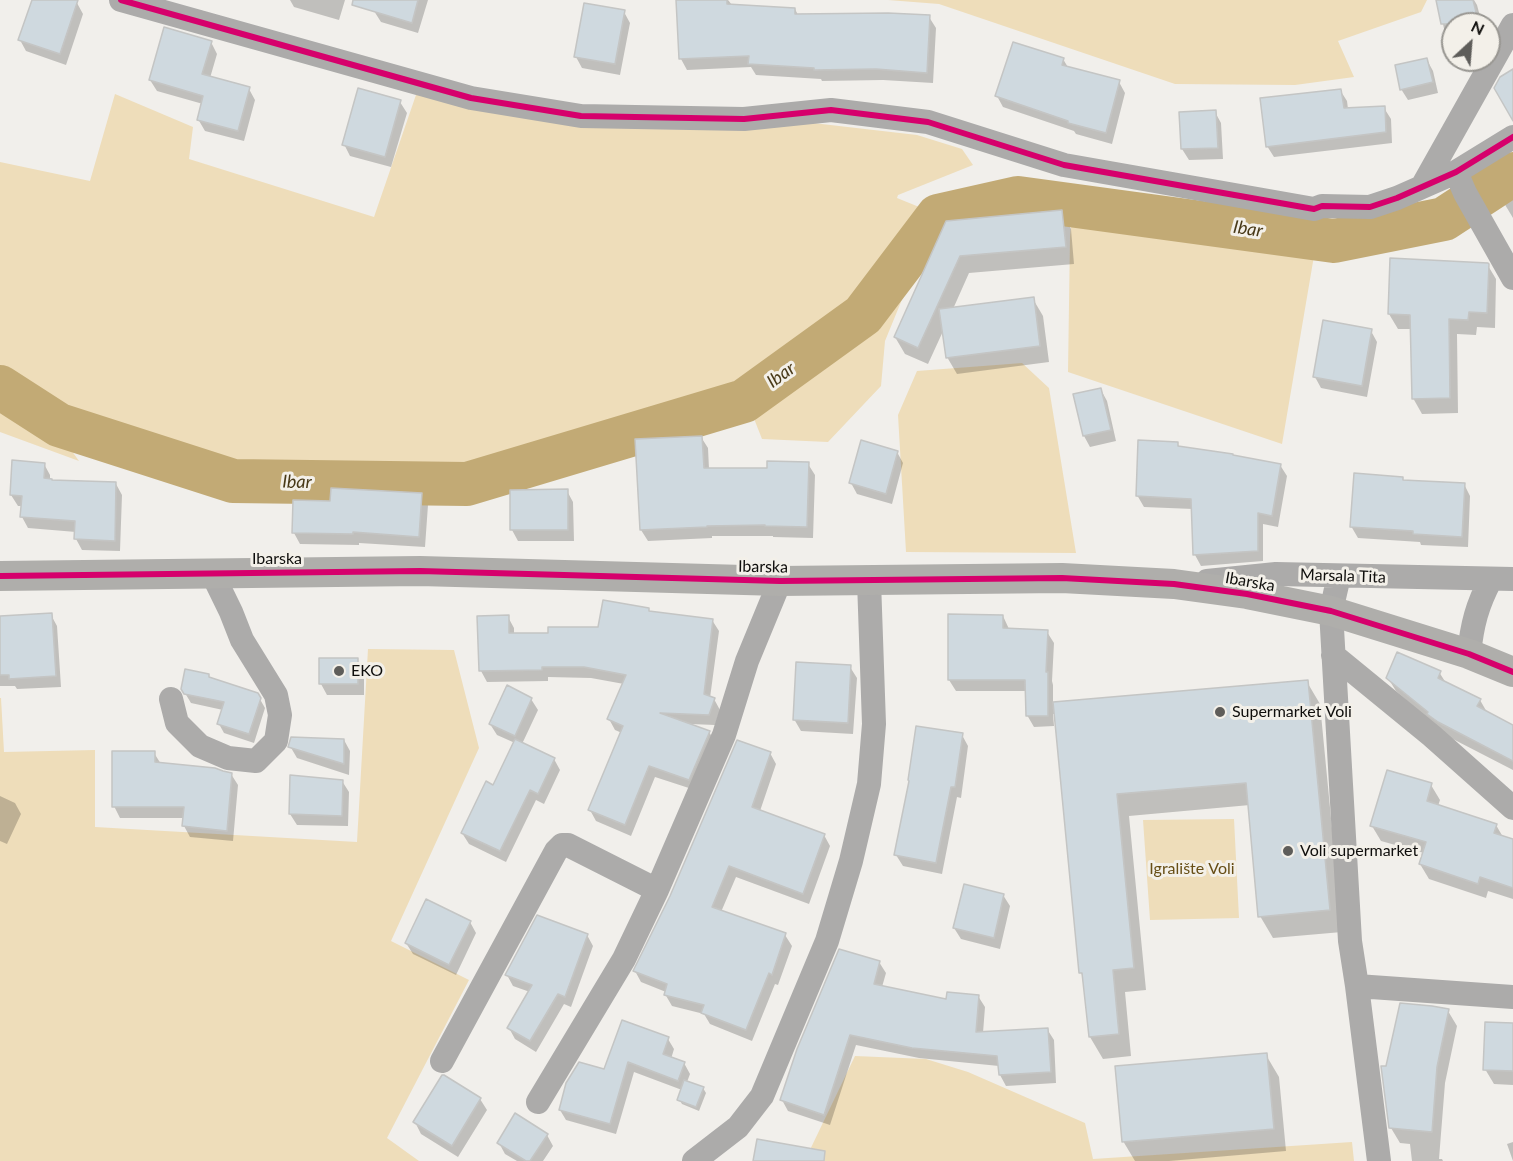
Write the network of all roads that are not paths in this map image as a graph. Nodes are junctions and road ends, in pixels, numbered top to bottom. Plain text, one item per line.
1 (121, 0) edge
2 (1513, 25) edge
3 (1513, 137) edge
4 (1461, 183) junction
5 (1422, 187) junction
6 (1513, 278) edge
7 (212, 573) junction
8 (0, 576) edge
9 (1339, 576) junction
10 (1502, 579) edge
11 (780, 581) junction
12 (869, 581) junction
13 (1174, 584) junction
14 (1331, 611) junction
15 (1469, 654) junction
16 (1333, 656) junction
17 (1513, 672) edge
18 (171, 699) dead end
19 (1513, 808) edge
20 (657, 890) junction
21 (1357, 986) junction
22 (1513, 997) edge
23 (442, 1061) dead end
24 (538, 1102) dead end
25 (694, 1161) edge
26 (1379, 1161) edge

1 - 5 street
2 - 5 street
3 - 4 street
4 - 5 street
4 - 6 street
7 - 8 main road, Ibarska
7 - 11 main road, Ibarska
7 - 18 street
9 - 10 street, Marsala Tita
9 - 13 street, Marsala Tita
9 - 14 street
10 - 15 street
11 - 12 main road, Ibarska
11 - 20 street
12 - 13 main road, Ibarska
12 - 25 street
13 - 14 main road, Ibarska
14 - 15 main road, Ibarska
14 - 16 street
15 - 17 main road, Ibarska
16 - 19 street
16 - 21 street
20 - 23 street
20 - 24 street
21 - 22 street
21 - 26 street

